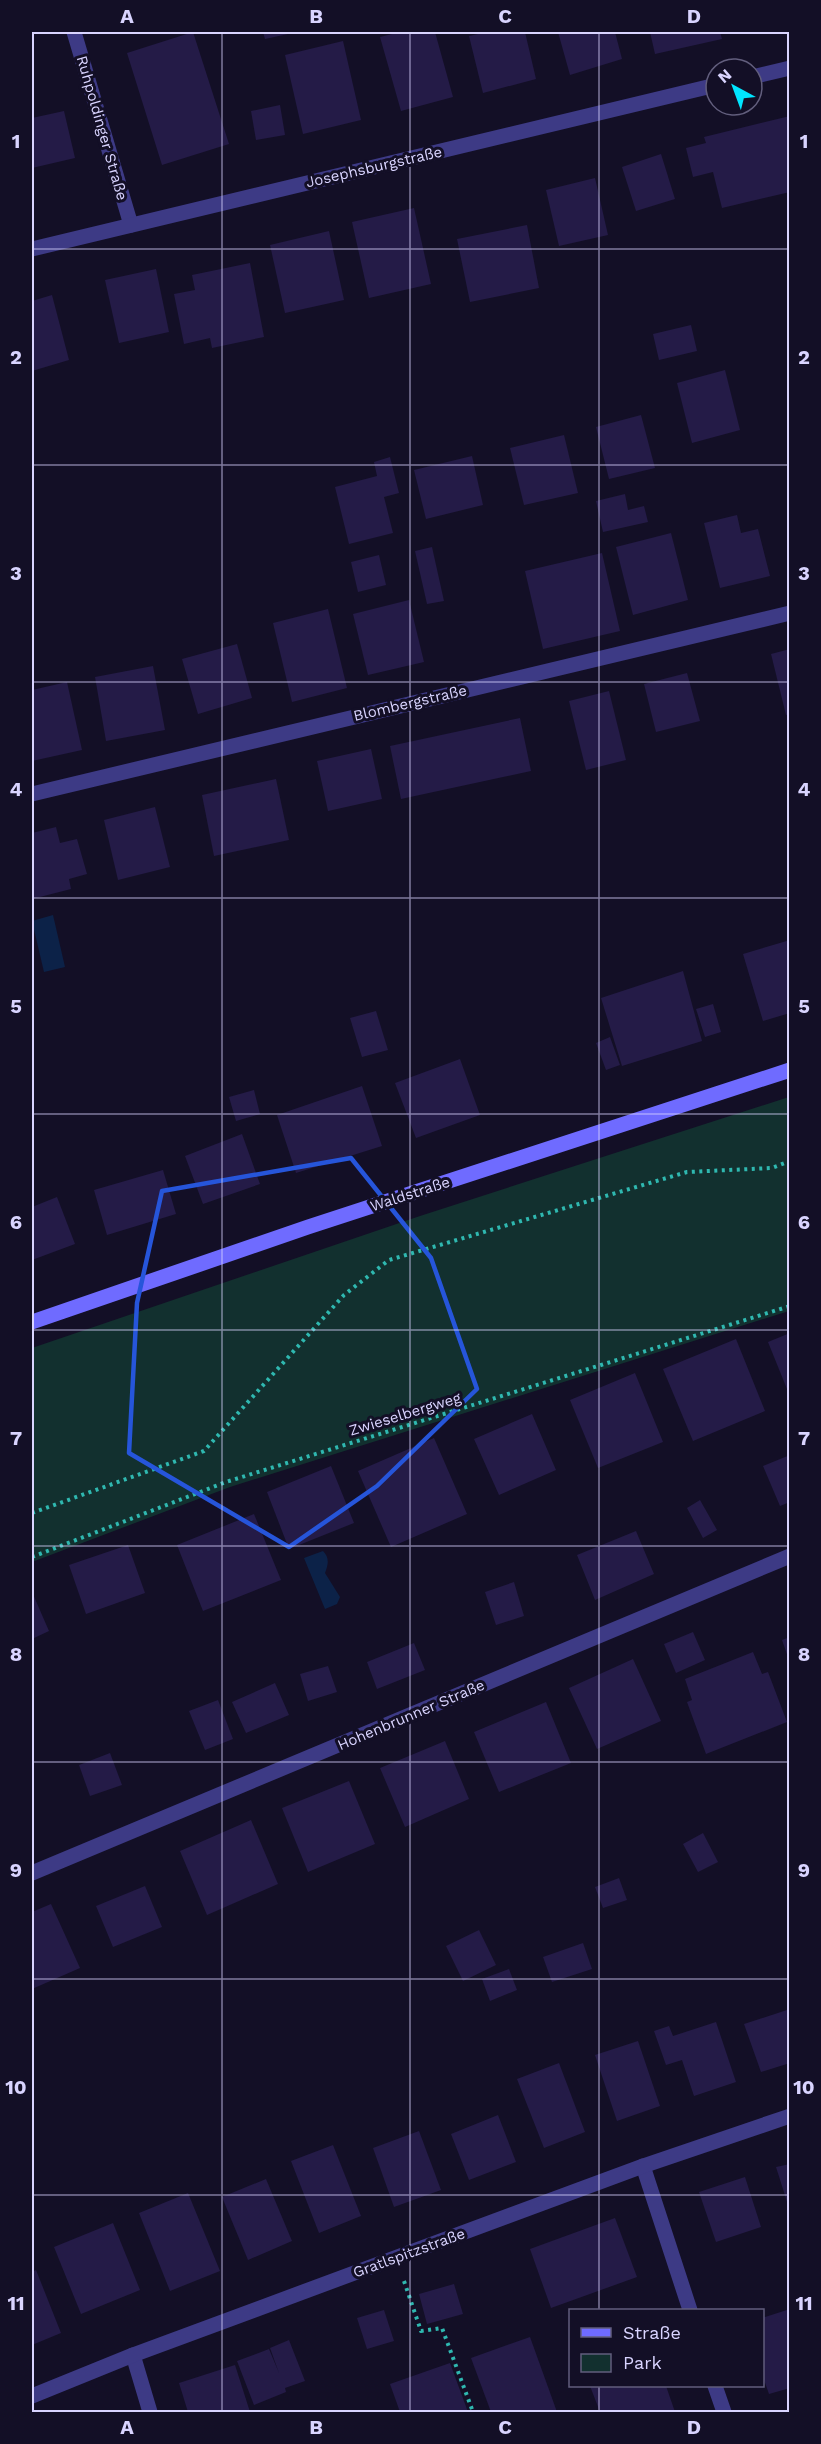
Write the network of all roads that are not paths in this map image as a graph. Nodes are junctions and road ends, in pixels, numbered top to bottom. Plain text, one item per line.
1 (74, 32) edge
2 (789, 68) edge
3 (764, 74) edge
4 (704, 88) edge
5 (131, 225) junction
6 (32, 249) edge
7 (789, 613) edge
8 (32, 794) edge
9 (789, 1070) edge
10 (32, 1322) edge
11 (789, 1556) edge
12 (32, 1873) edge
13 (789, 2116) edge
14 (643, 2166) junction
15 (690, 2309) edge
16 (133, 2355) junction
17 (716, 2387) edge
18 (32, 2396) edge
19 (150, 2412) edge
20 (724, 2412) edge

1 - 5 street, Ruhpoldinger Straße
2 - 3 street
4 - 5 street, Josephsburgstraße
5 - 6 street, Josephsburgstraße
7 - 8 street, Blombergstraße
9 - 10 street, Waldstraße
11 - 12 street, Hohenbrunner Straße
13 - 14 street, Gratlspitzstraße
14 - 15 street
14 - 16 street, Gratlspitzstraße
16 - 18 street, Gratlspitzstraße
16 - 19 street
17 - 20 street

